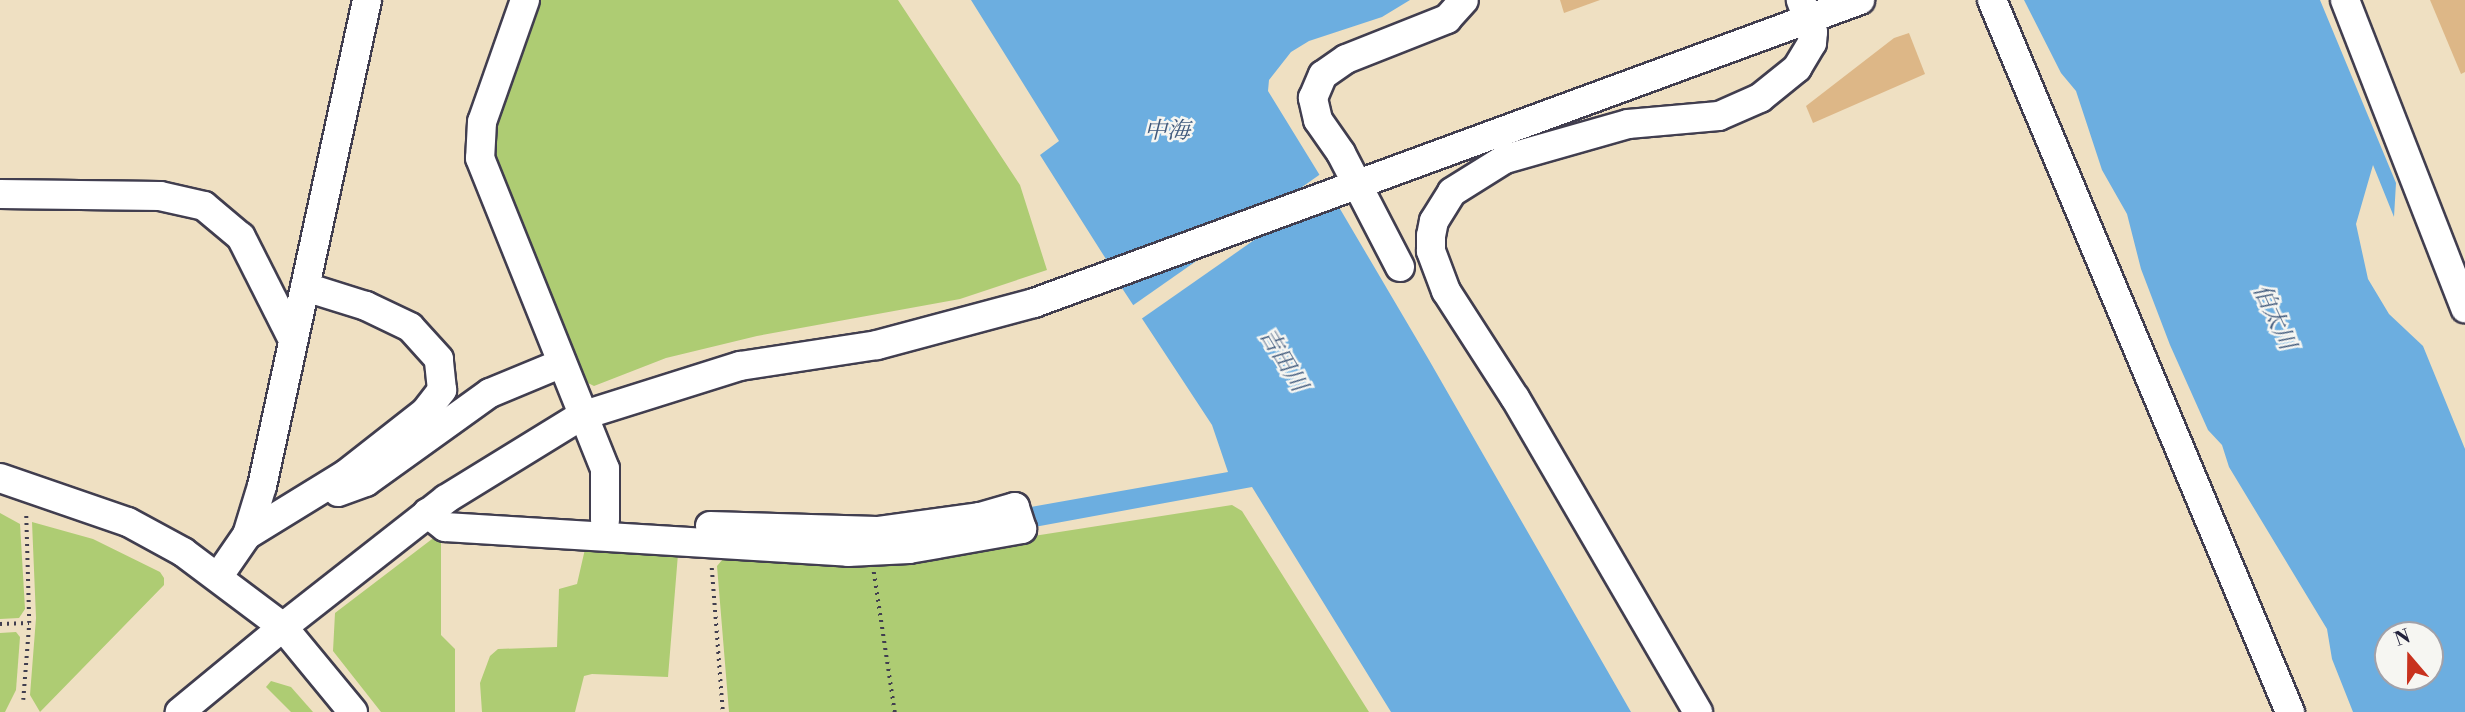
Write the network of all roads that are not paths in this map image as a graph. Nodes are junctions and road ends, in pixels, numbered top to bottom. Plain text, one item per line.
1 (367, 0) edge
2 (525, 0) edge
3 (1464, 0) edge
4 (1860, 0) edge
5 (1992, 0) edge
6 (2345, 0) edge
7 (1804, 10) edge
8 (1346, 186) junction
9 (0, 194) edge
10 (1400, 267) dead end
11 (305, 287) junction
12 (2465, 308) edge
13 (293, 340) junction
14 (560, 363) junction
15 (581, 416) junction
16 (13, 482) edge
17 (317, 492) junction
18 (487, 510) dead end
19 (428, 513) junction
20 (1018, 516) dead end
21 (605, 520) junction
22 (981, 526) junction
23 (247, 535) junction
24 (711, 535) junction
25 (218, 577) junction
26 (283, 627) junction
27 (180, 712) edge
28 (353, 712) edge
29 (1699, 712) edge
30 (2290, 712) edge

1 - 11 street
2 - 14 street
3 - 8 street
4 - 7 street
5 - 30 street
6 - 12 street
7 - 8 street
7 - 29 street
8 - 10 street
8 - 15 street
9 - 13 street
11 - 13 street
11 - 17 street
13 - 23 street
14 - 15 street
14 - 17 street
15 - 19 street
15 - 21 street
16 - 25 street
17 - 23 street
18 - 21 street
19 - 24 street
19 - 26 street
20 - 22 street
21 - 24 street
22 - 24 street
22 - 24 street
23 - 25 street
25 - 26 street
26 - 27 street
26 - 28 street

